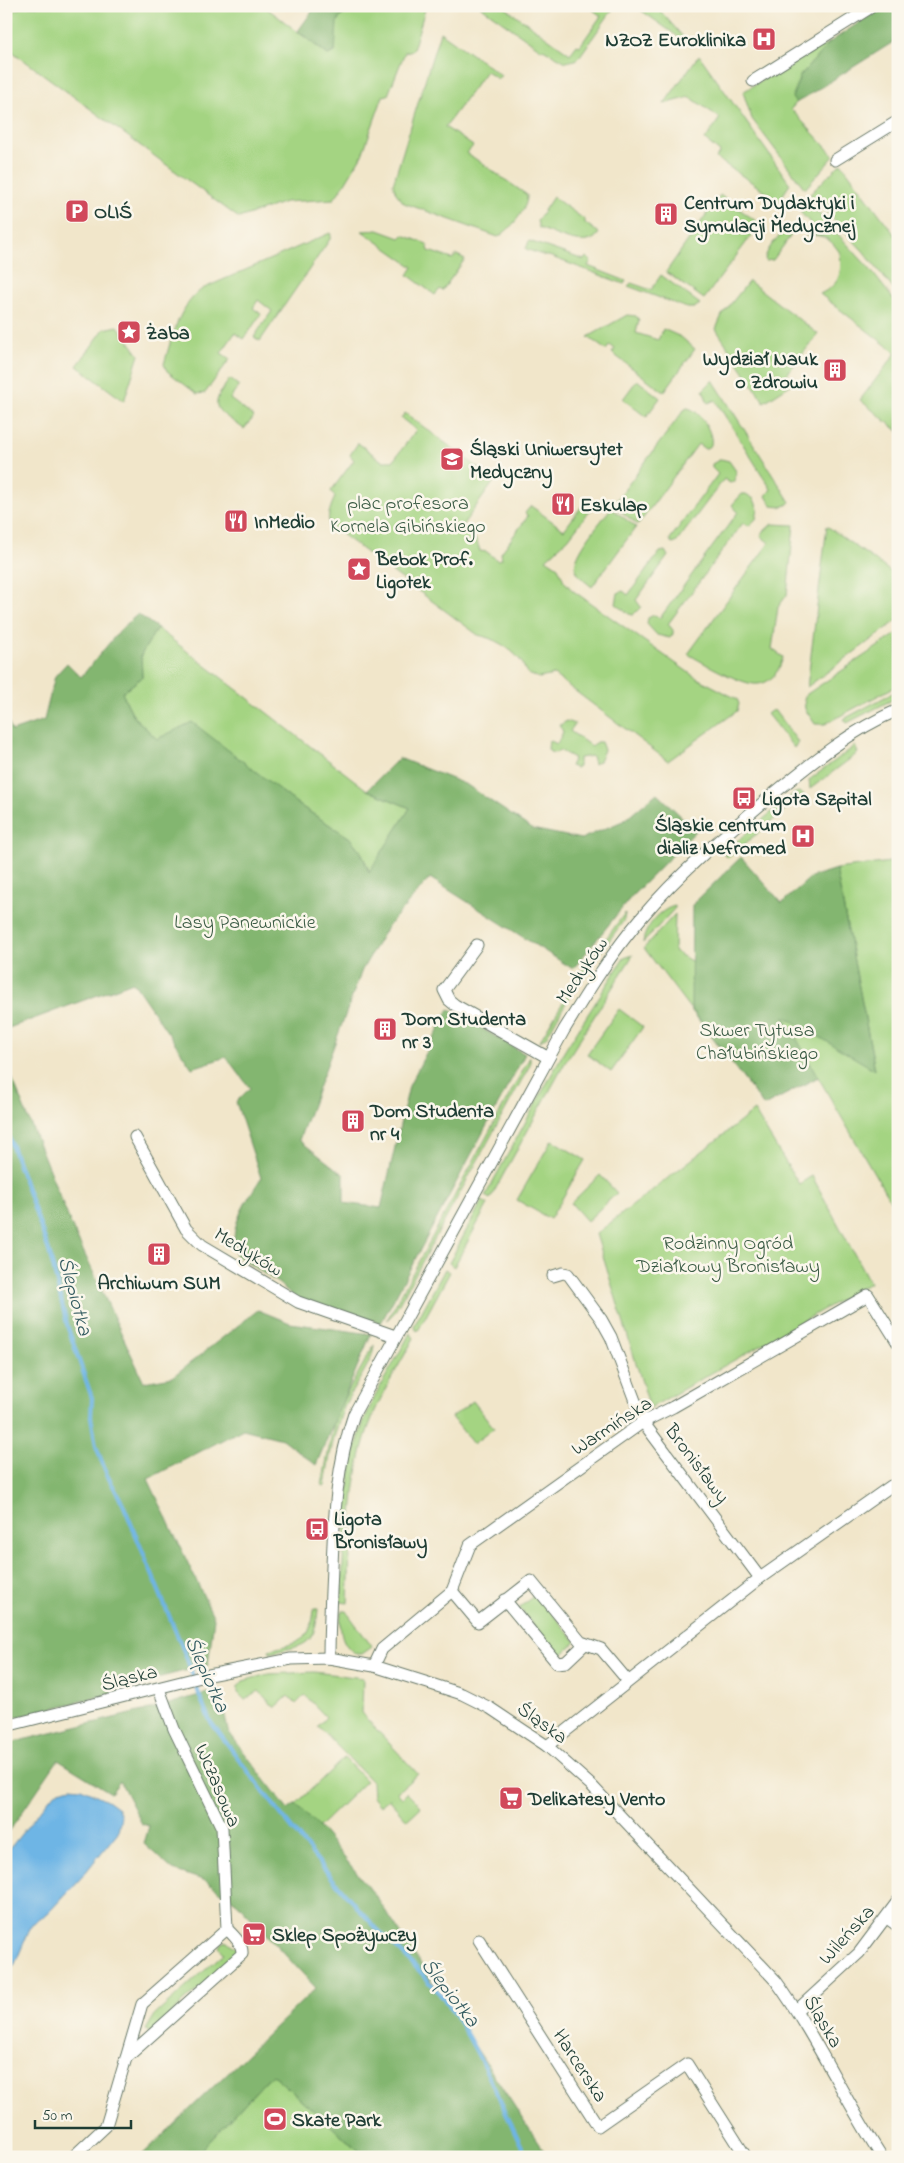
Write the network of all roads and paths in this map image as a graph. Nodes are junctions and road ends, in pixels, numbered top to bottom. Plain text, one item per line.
1 (873, 6) edge
2 (753, 81) dead end
3 (898, 121) edge
4 (835, 160) dead end
5 (898, 710) edge
6 (477, 945) dead end
7 (548, 1057) junction
8 (135, 1137) dead end
9 (554, 1276) dead end
10 (395, 1336) junction
11 (898, 1343) edge
12 (643, 1422) junction
13 (896, 1488) edge
14 (760, 1578) junction
15 (452, 1590) junction
16 (505, 1600) junction
17 (585, 1644) junction
18 (329, 1658) junction
19 (374, 1666) junction
20 (628, 1681) junction
21 (159, 1689) junction
22 (6, 1726) edge
23 (548, 1746) junction
24 (898, 1901) edge
25 (887, 1918) junction
26 (898, 1926) edge
27 (227, 1929) junction
28 (479, 1940) dead end
29 (797, 2010) junction
30 (126, 2058) junction
31 (75, 2155) dead end
32 (746, 2157) edge
33 (882, 2157) edge

1 - 2 street
3 - 4 street
5 - 7 street, Medyków
6 - 7 street
7 - 10 street, Medyków
8 - 10 street, Medyków
9 - 12 street, Bronisławy
10 - 18 street, Medyków
11 - 12 street, Warmińska
12 - 14 street, Bronisławy
12 - 15 street, Warmińska
13 - 14 street
14 - 20 street
15 - 16 street
15 - 19 street, Warmińska
16 - 17 street
16 - 17 street
17 - 20 street
18 - 19 street, Śląska
18 - 21 street, Śląska
19 - 23 street, Śląska
20 - 23 street
21 - 22 street, Śląska
21 - 27 street, Wczasowa
23 - 29 street, Śląska
24 - 25 street, Wileńska
25 - 26 street
25 - 29 street, Wileńska
27 - 30 street
27 - 30 street
28 - 32 street, Harcerska
29 - 33 street, Śląska
30 - 31 street

